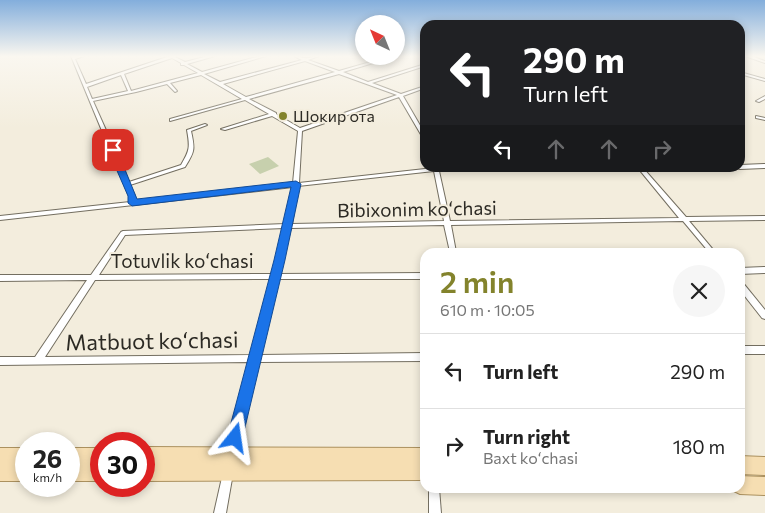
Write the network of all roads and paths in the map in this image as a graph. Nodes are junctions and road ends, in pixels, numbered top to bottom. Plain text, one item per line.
1 (82, 80) edge
2 (104, 80) edge
3 (125, 80) edge
4 (175, 80) edge
5 (211, 80) edge
6 (234, 80) edge
7 (312, 80) edge
8 (361, 80) edge
9 (379, 80) edge
10 (167, 82) junction
11 (369, 83) junction
12 (219, 84) junction
13 (85, 86) junction
14 (420, 89) edge
15 (175, 91) dead end
16 (130, 92) junction
17 (400, 96) junction
18 (765, 97) edge
19 (247, 98) junction
20 (91, 100) junction
21 (765, 103) edge
22 (274, 114) junction
23 (758, 117) dead end
24 (172, 120) dead end
25 (765, 120) edge
26 (205, 125) dead end
27 (223, 129) dead end
28 (300, 130) junction
29 (420, 130) edge
30 (765, 166) edge
31 (745, 167) edge
32 (420, 170) edge
33 (437, 172) edge
34 (644, 172) edge
35 (127, 184) junction
36 (296, 184) junction
37 (132, 203) junction
38 (0, 218) edge
39 (765, 218) edge
40 (684, 220) junction
41 (446, 224) junction
42 (288, 226) junction
43 (451, 248) edge
44 (708, 248) edge
45 (765, 270) edge
46 (745, 271) edge
47 (420, 276) edge
48 (276, 277) junction
49 (0, 278) edge
50 (94, 278) junction
51 (745, 291) edge
52 (765, 316) edge
53 (745, 350) edge
54 (765, 350) edge
55 (420, 357) edge
56 (256, 358) junction
57 (0, 361) edge
58 (38, 361) junction
59 (15, 456) edge
60 (155, 456) edge
61 (0, 457) edge
62 (229, 463) junction
63 (745, 465) edge
64 (765, 466) edge
65 (420, 467) edge
66 (155, 471) edge
67 (0, 472) edge
68 (15, 472) edge
69 (745, 485) edge
70 (765, 486) edge
71 (434, 493) edge
72 (220, 513) edge
73 (435, 513) edge

1 - 13 street
2 - 13 street
3 - 16 street
4 - 10 street
5 - 12 street
6 - 12 street
7 - 19 street
8 - 11 street
9 - 11 street
10 - 15 street
10 - 16 street
11 - 17 street
12 - 19 street
13 - 20 street
14 - 17 street
16 - 20 street
17 - 28 street
17 - 29 street
18 - 21 street
19 - 22 street
19 - 24 street
20 - 35 street
22 - 27 street
22 - 28 street
23 - 25 street
26 - 35 street
28 - 36 street
30 - 31 street
32 - 36 street
33 - 41 street
34 - 40 street
35 - 37 street
36 - 37 street
36 - 42 street
37 - 38 street
39 - 40 street, Bibixonim koʻchasi
40 - 41 street, Bibixonim koʻchasi
40 - 44 street
41 - 42 street, Bibixonim koʻchasi
41 - 43 street
42 - 48 street
42 - 50 street, Bibixonim koʻchasi
45 - 46 street
47 - 48 street, Totuvlik koʻchasi
48 - 50 street, Totuvlik koʻchasi
48 - 56 street
49 - 50 street, Totuvlik koʻchasi
50 - 58 street
51 - 52 street
53 - 54 street
55 - 56 street, Matbuot koʻchasi
56 - 58 street, Matbuot koʻchasi
56 - 62 street
57 - 58 street, Matbuot koʻchasi
59 - 61 main road
60 - 62 main road
62 - 65 main road
62 - 66 main road
62 - 72 street
63 - 64 main road
67 - 68 main road
69 - 70 main road
71 - 73 street

